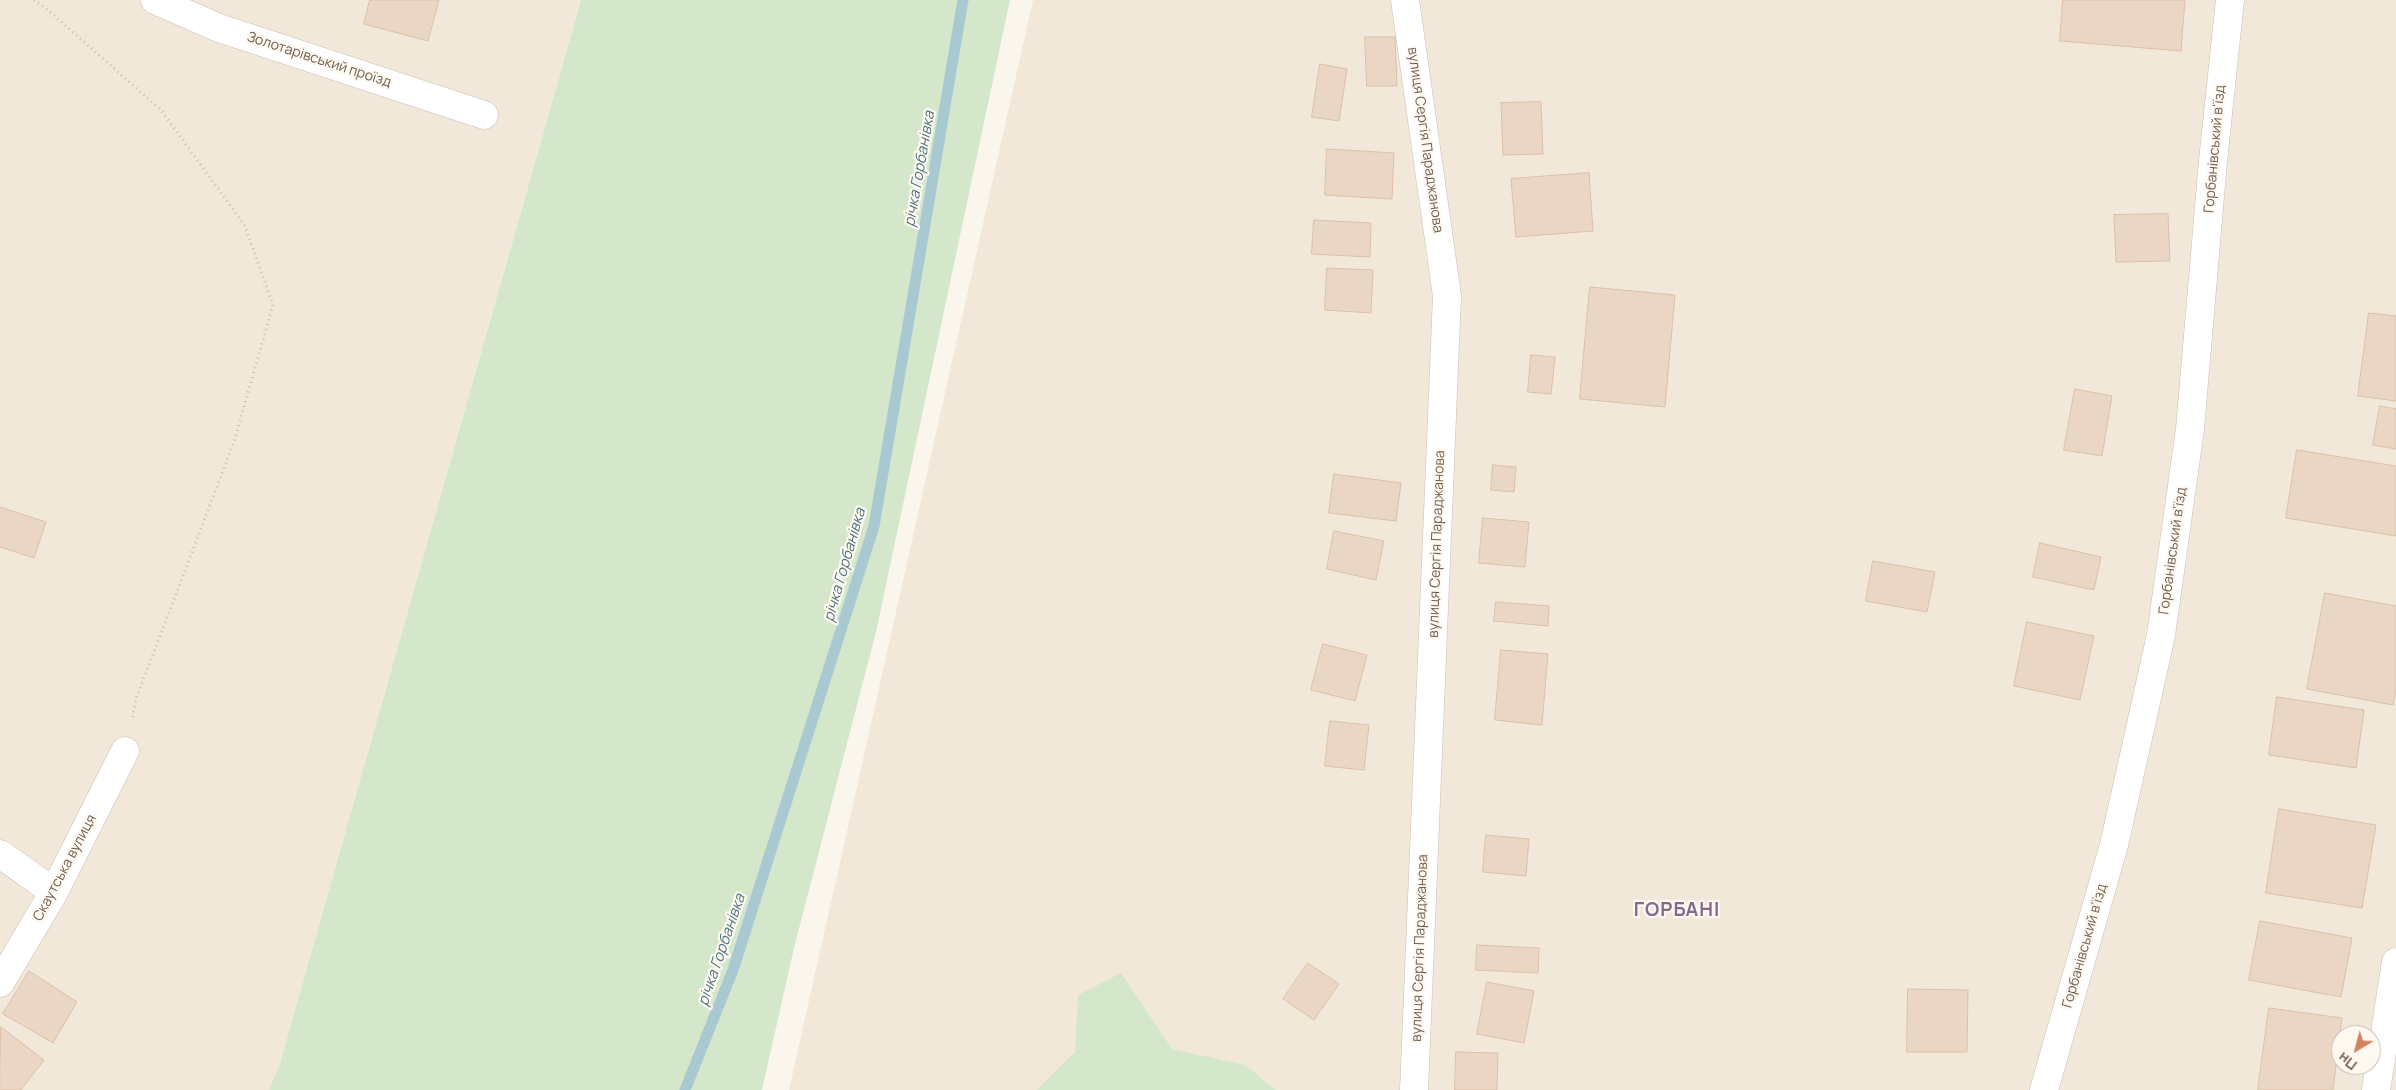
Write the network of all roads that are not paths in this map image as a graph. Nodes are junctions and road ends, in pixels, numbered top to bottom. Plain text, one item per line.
1 (155, 0) edge
2 (1405, 0) edge
3 (2230, 0) edge
4 (484, 115) dead end
5 (125, 751) road end
6 (0, 854) edge
7 (54, 892) junction
8 (2396, 962) edge
9 (0, 983) edge
10 (1414, 1090) edge
11 (2044, 1090) edge
12 (2376, 1090) edge

1 - 4 street, Золотарівський проїзд
2 - 10 street, вулиця Сергія Параджанова
3 - 11 street, Горбанівський в'їзд
5 - 7 street, Скаутська вулиця
6 - 7 street
7 - 9 street, Скаутська вулиця
8 - 12 street

